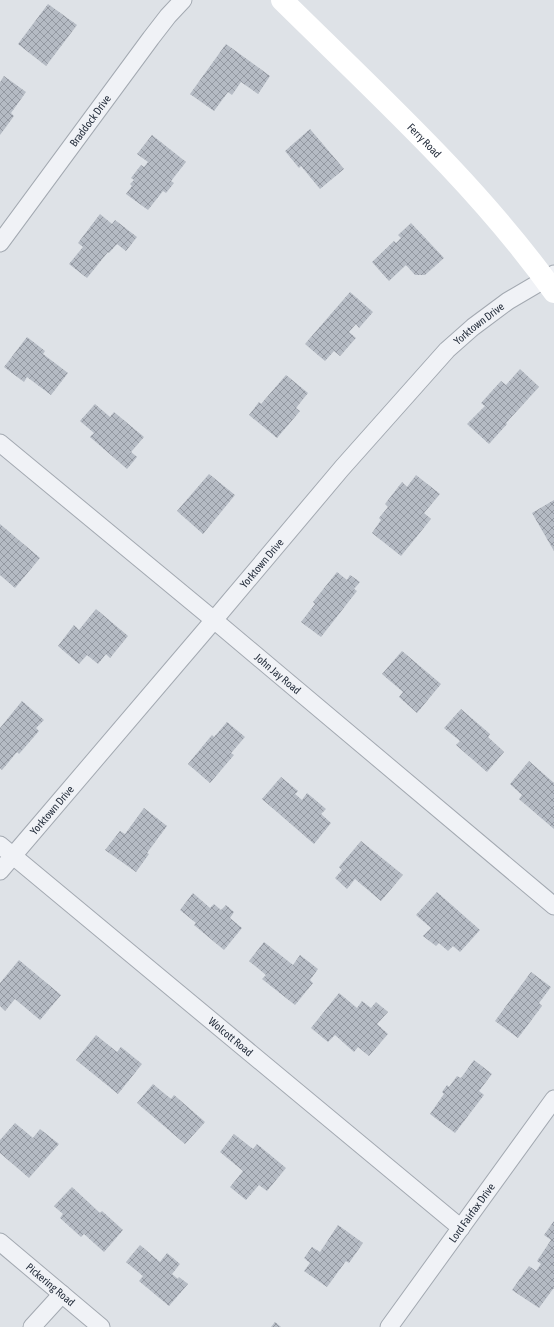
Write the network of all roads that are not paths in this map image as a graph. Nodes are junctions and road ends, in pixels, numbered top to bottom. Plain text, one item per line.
1 (183, 0) edge
2 (282, 0) edge
3 (0, 243) edge
4 (551, 282) edge
5 (0, 443) edge
6 (214, 620) junction
7 (6, 850) edge
8 (0, 871) edge
9 (554, 906) edge
10 (554, 1099) edge
11 (461, 1228) junction
12 (0, 1242) edge
13 (62, 1294) junction
14 (32, 1327) edge
15 (101, 1327) edge
16 (389, 1327) edge

1 - 3 street, Braddock Drive
2 - 4 main road, Ferry Road
4 - 6 street, Yorktown Drive
5 - 6 street, John Jay Road
6 - 7 street, Yorktown Drive
6 - 9 street, John Jay Road
7 - 8 street, Yorktown Drive
7 - 11 street, Wolcott Road
10 - 11 street, Lord Fairfax Drive
11 - 16 street, Lord Fairfax Drive
12 - 13 street, Pickering Road
13 - 14 street
13 - 15 street, Pickering Road

